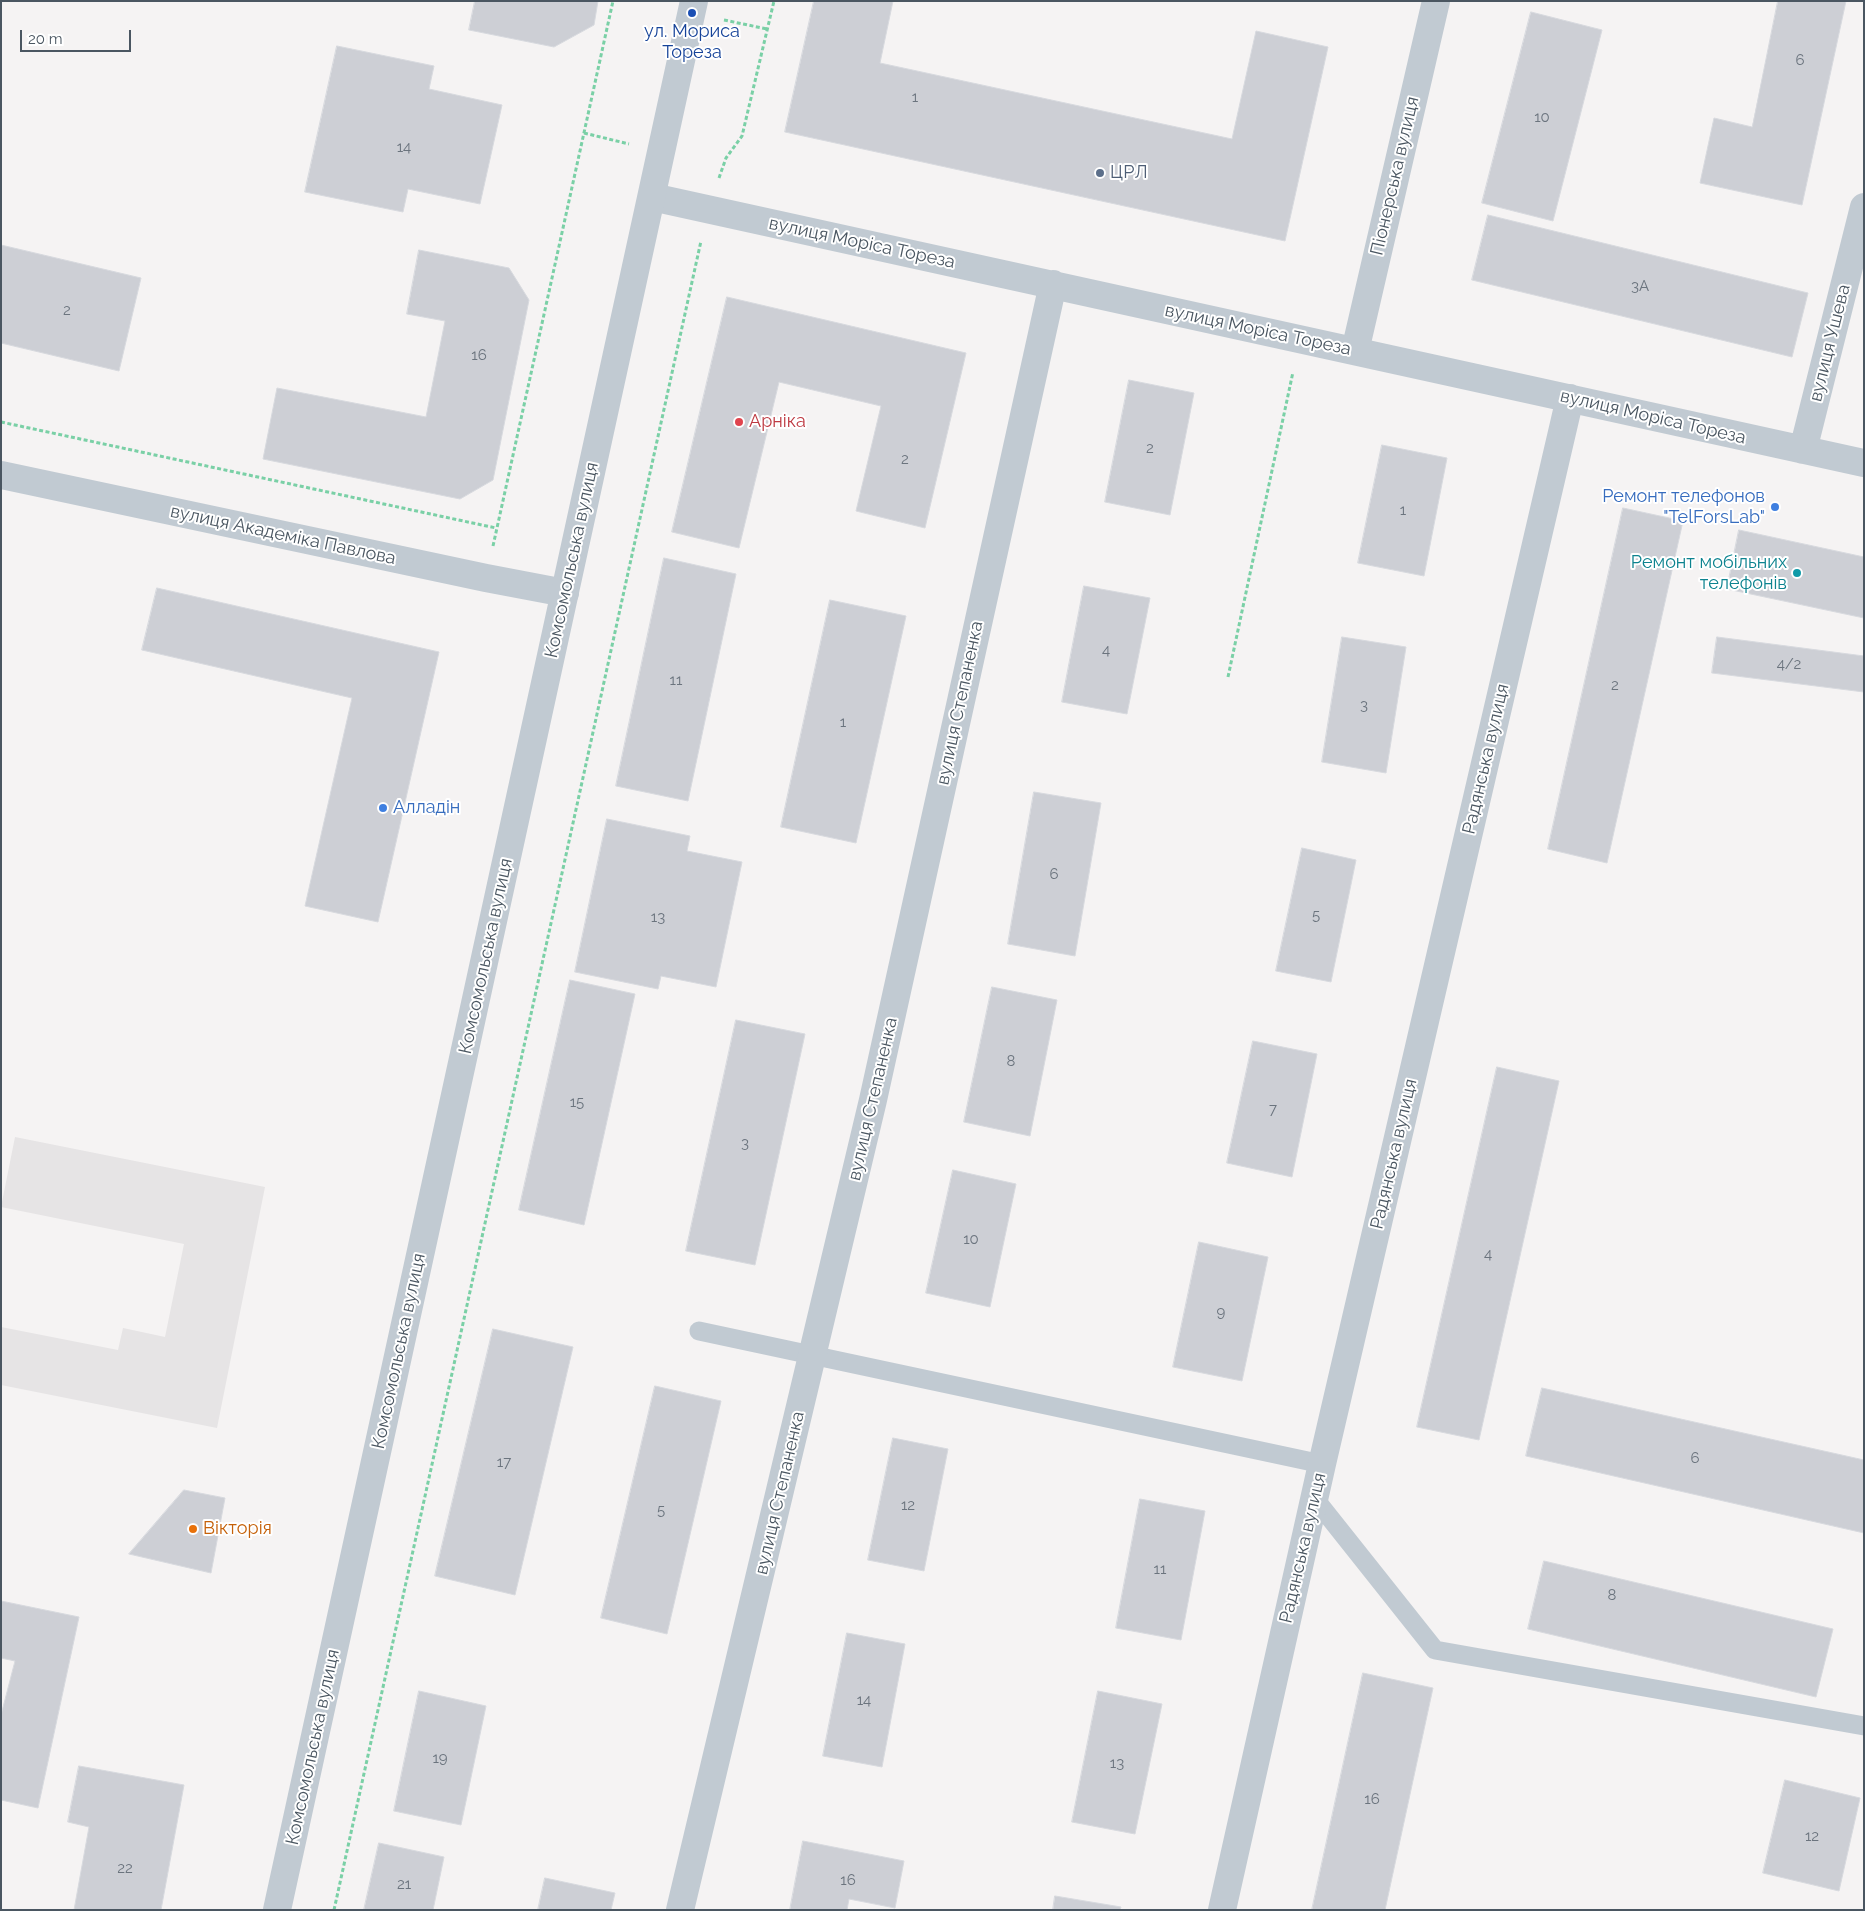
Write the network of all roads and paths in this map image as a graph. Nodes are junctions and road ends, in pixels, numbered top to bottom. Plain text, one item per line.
1 (613, 1) edge
2 (774, 1) edge
3 (1436, 1) edge
4 (693, 7) edge
5 (767, 29) junction
6 (584, 134) junction
7 (661, 152) junction
8 (652, 197) junction
9 (1864, 206) edge
10 (708, 208) junction
11 (1052, 284) junction
12 (1300, 339) junction
13 (1354, 351) junction
14 (1570, 398) junction
15 (1, 422) edge
16 (1803, 450) junction
17 (1864, 463) edge
18 (1, 475) edge
19 (496, 528) junction
20 (486, 578) junction
21 (565, 593) junction
22 (1228, 677) dead end
23 (699, 1331) dead end
24 (1322, 1464) junction
25 (1315, 1499) junction
26 (1864, 1726) edge
27 (277, 1910) edge
28 (334, 1910) edge
29 (680, 1910) edge
30 (1222, 1910) edge

1 - 6 path
2 - 5 path
3 - 13 street, Піонерська вулиця
4 - 5 path
4 - 7 street, Комсомольська вулиця
5 - 10 path
6 - 7 path
6 - 19 path
7 - 8 street, Комсомольська вулиця
8 - 10 street, вулиця Моріса Тореза
8 - 21 street, Комсомольська вулиця
9 - 16 street, вулиця Ушева
10 - 11 street, вулиця Моріса Тореза
10 - 28 path
11 - 12 street, вулиця Моріса Тореза
11 - 29 street, вулиця Степаненка
12 - 13 street, вулиця Моріса Тореза
12 - 22 path
13 - 14 street, вулиця Моріса Тореза
14 - 16 street, вулиця Моріса Тореза
14 - 24 street, Радянська вулиця
15 - 19 path
16 - 17 street, вулиця Моріса Тореза
18 - 20 street, вулиця Академіка Павлова
19 - 20 path
20 - 21 street, вулиця Академіка Павлова
21 - 27 street, Комсомольська вулиця
23 - 24 lane
24 - 25 street, Радянська вулиця
25 - 26 lane
25 - 30 street, Радянська вулиця

